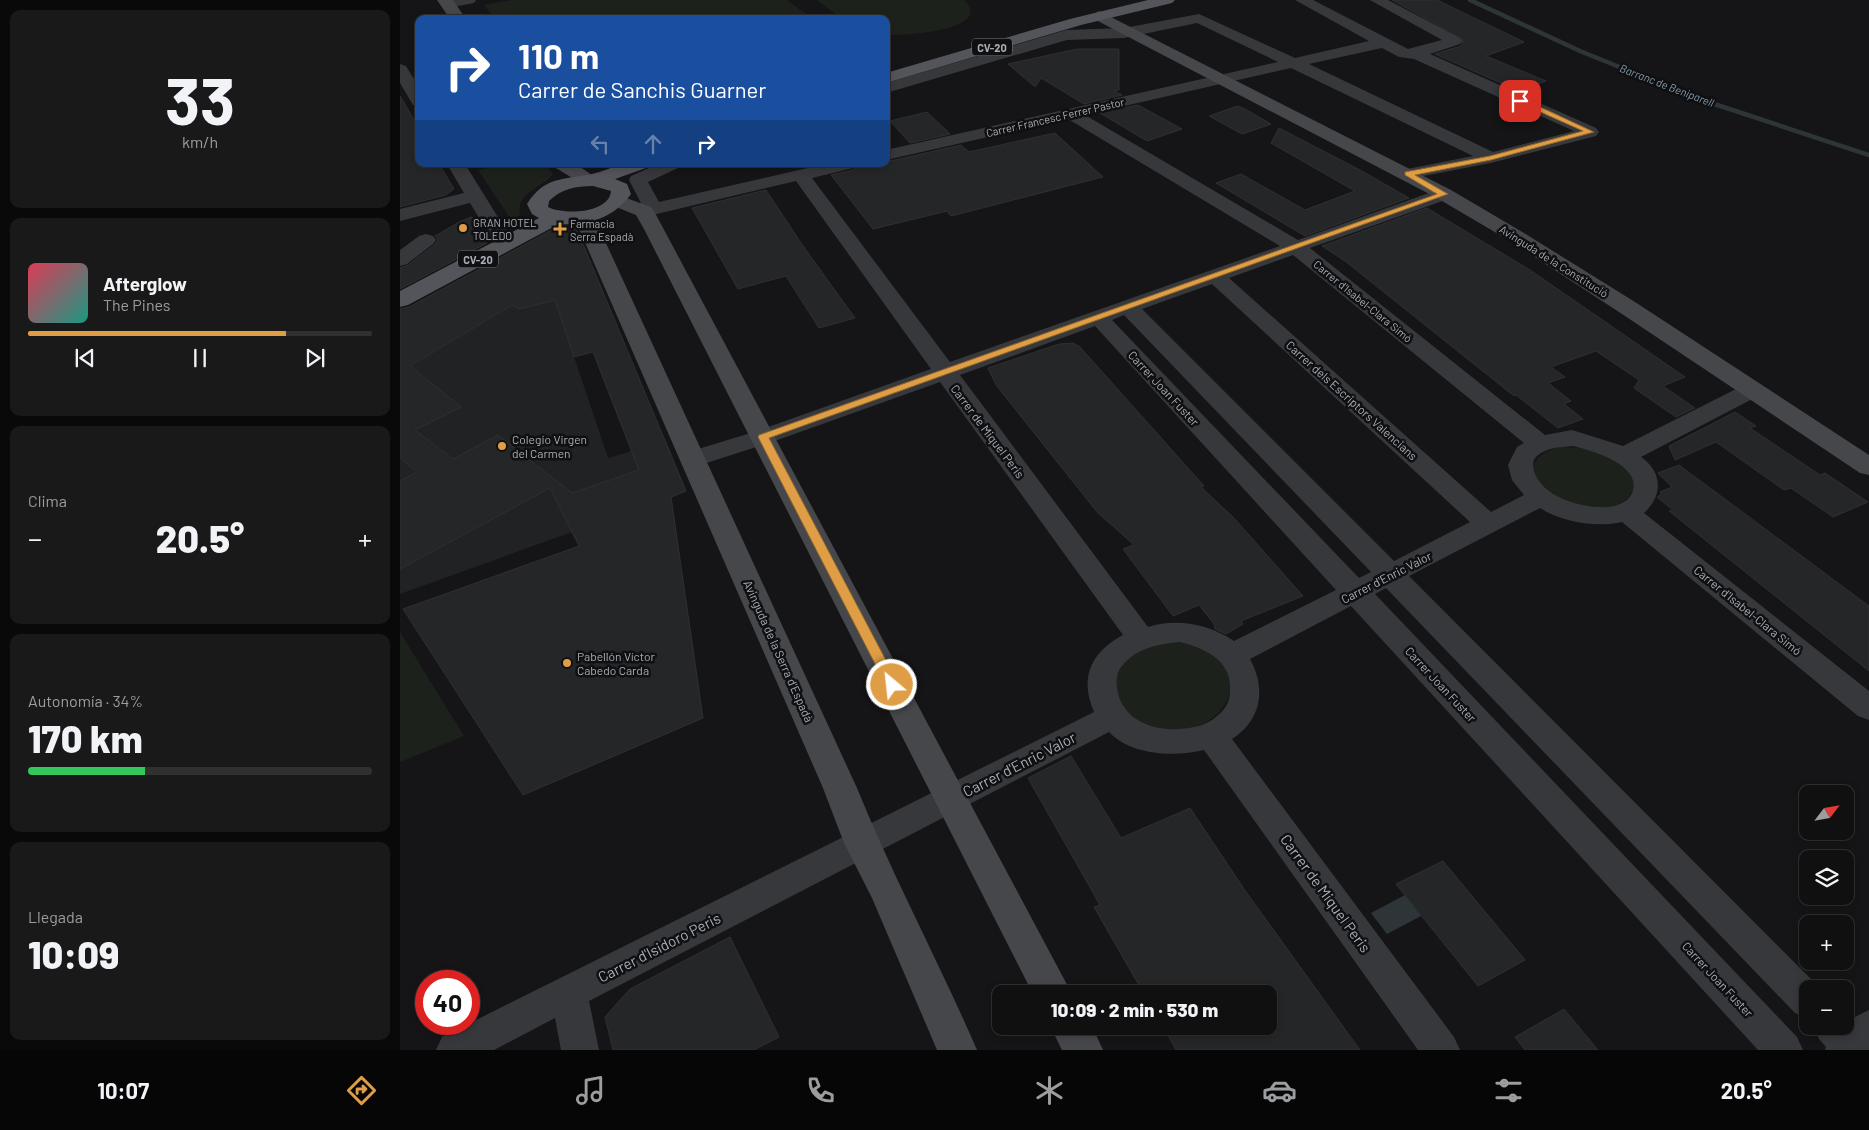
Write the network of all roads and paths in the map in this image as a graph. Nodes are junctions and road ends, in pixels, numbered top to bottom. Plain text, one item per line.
1 (469, 0) edge
2 (1167, 0) edge
3 (1302, 0) edge
4 (1378, 0) edge
5 (446, 2) edge
6 (455, 15) edge
7 (1099, 16) junction
8 (1131, 32) junction
9 (1383, 43) junction
10 (1416, 54) junction
11 (1296, 64) junction
12 (400, 70) edge
13 (890, 77) edge
14 (1223, 80) junction
15 (890, 87) edge
16 (413, 98) edge
17 (400, 104) edge
18 (1071, 114) junction
19 (890, 154) edge
20 (1491, 158) junction
21 (464, 167) edge
22 (631, 167) edge
23 (639, 167) edge
24 (666, 167) edge
25 (833, 167) edge
26 (800, 174) junction
27 (1408, 174) junction
28 (591, 180) junction
29 (1444, 194) junction
30 (475, 196) junction
31 (625, 199) junction
32 (400, 215) edge
33 (558, 215) junction
34 (499, 235) junction
35 (426, 240) dead end
36 (1296, 247) junction
37 (400, 260) edge
38 (1215, 276) junction
39 (400, 299) edge
40 (1128, 307) junction
41 (1098, 317) junction
42 (944, 372) junction
43 (1752, 390) junction
44 (763, 437) junction
45 (1540, 443) junction
46 (1624, 455) junction
47 (694, 460) junction
48 (1869, 467) edge
49 (1539, 498) junction
50 (1626, 512) junction
51 (1488, 524) junction
52 (1390, 574) junction
53 (1356, 592) junction
54 (1141, 638) junction
55 (1232, 655) junction
56 (1869, 708) edge
57 (1112, 716) junction
58 (1212, 736) junction
59 (951, 798) junction
60 (862, 843) junction
61 (1048, 985) edge
62 (1799, 992) edge
63 (569, 993) junction
64 (1074, 1035) edge
65 (456, 1050) edge
66 (580, 1050) edge
67 (957, 1050) edge
68 (1082, 1050) edge
69 (1441, 1050) edge
70 (1784, 1050) edge

1 - 5 street
2 - 7 main road, CV-20
3 - 9 street
4 - 10 street
5 - 6 street
7 - 8 street, Avinguda de la Constitució
7 - 13 main road, CV-20
8 - 11 street
8 - 14 street, Avinguda de la Constitució
8 - 15 street
9 - 10 street
9 - 11 street
10 - 20 street
11 - 14 street
11 - 20 street
12 - 16 street
14 - 18 street, Carrer Francesc Ferrer Pastor
14 - 27 street, Avinguda de la Constitució
16 - 17 street
18 - 19 street, Carrer Francesc Ferrer Pastor
18 - 36 street, Carrer d'Isabel-Clara Simó
20 - 27 street
21 - 30 street
22 - 28 main road, CV-20
23 - 31 main road, CV-20
24 - 31 street
25 - 26 street
26 - 31 street
26 - 42 street, Carrer de Miquel Peris
27 - 29 street, Avinguda de la Constitució
28 - 31 main road, CV-20
28 - 33 main road, CV-20
29 - 36 street
29 - 43 street, Avinguda de la Constitució
30 - 32 street
30 - 34 street
31 - 33 main road, CV-20
31 - 44 street
33 - 34 main road, CV-20
33 - 39 main road, CV-20
33 - 47 street, Avinguda de la Serra d'Espadà
34 - 39 main road, CV-20
35 - 37 street
36 - 38 street
36 - 45 street, Carrer d'Isabel-Clara Simó
38 - 40 street
38 - 51 street, Carrer dels Escriptors Valencians
40 - 41 street
40 - 52 street
41 - 42 street
41 - 53 street, Carrer Joan Fuster
42 - 44 street
42 - 54 street, Carrer de Miquel Peris
43 - 46 street
43 - 48 street, Avinguda de la Constitució
44 - 47 street
44 - 59 street
45 - 46 street
45 - 49 street
46 - 50 street
47 - 60 street, Avinguda de la Serra d'Espadà
49 - 50 street
49 - 51 street, Carrer d'Enric Valor
50 - 56 street, Carrer d'Isabel-Clara Simó
51 - 52 street, Carrer d'Enric Valor
52 - 53 street, Carrer d'Enric Valor
52 - 62 street
53 - 55 street, Carrer d'Enric Valor
53 - 70 street, Carrer Joan Fuster
54 - 55 street
54 - 57 street
55 - 58 street
57 - 58 street
57 - 59 street, Carrer d'Enric Valor
58 - 69 street, Carrer de Miquel Peris
59 - 60 street
59 - 61 street
60 - 63 street, Carrer d'Isidoro Peris
60 - 67 street, Avinguda de la Serra d'Espadà
63 - 65 street, Carrer d'Isidoro Peris
63 - 66 street
64 - 68 street

